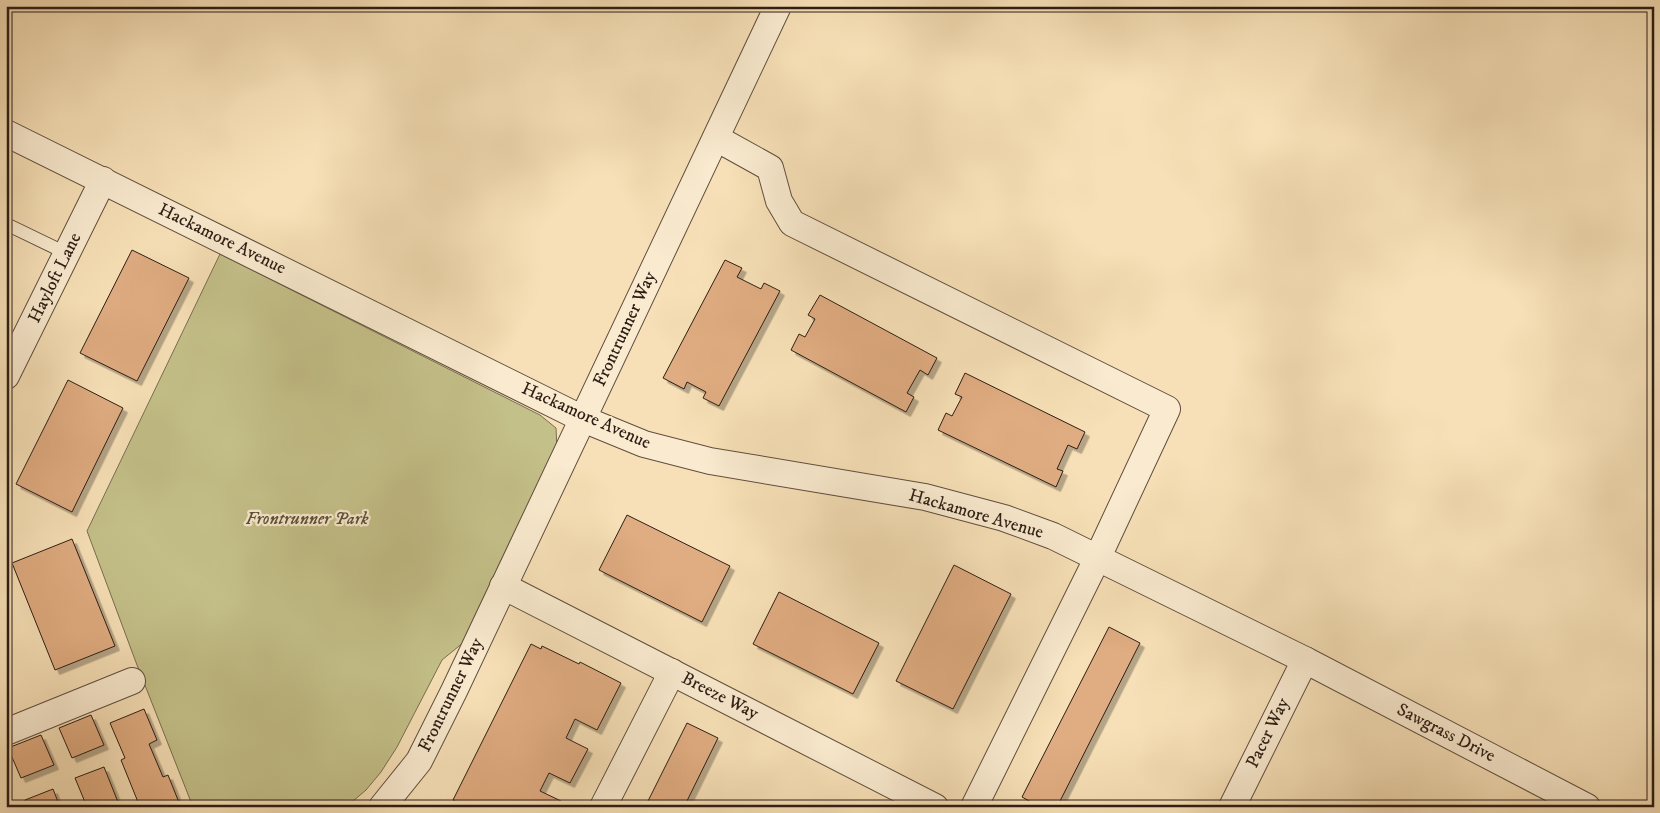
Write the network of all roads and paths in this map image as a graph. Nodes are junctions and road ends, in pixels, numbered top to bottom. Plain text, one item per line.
1 (778, 6) edge
2 (6, 133) edge
3 (716, 138) junction
4 (103, 180) junction
5 (6, 224) edge
6 (66, 253) junction
7 (6, 376) edge
8 (583, 419) junction
9 (1097, 559) junction
10 (503, 586) junction
11 (1304, 660) junction
12 (672, 672) junction
13 (132, 680) dead end
14 (6, 732) edge
15 (382, 807) edge
16 (603, 807) edge
17 (936, 807) edge
18 (974, 807) edge
19 (1232, 807) edge
20 (1587, 807) edge

1 - 3 street, Frontrunner Way
2 - 4 street, Hackamore Avenue
3 - 8 street, Frontrunner Way
3 - 9 street
4 - 6 street, Hayloft Lane
4 - 8 street, Hackamore Avenue
5 - 6 lane
6 - 7 street, Hayloft Lane
8 - 9 street, Hackamore Avenue
8 - 10 street, Frontrunner Way
9 - 11 street, Hackamore Avenue
9 - 18 street
10 - 12 street, Breeze Way
10 - 15 street, Frontrunner Way
11 - 19 street, Pacer Way
11 - 20 street, Sawgrass Drive
12 - 16 street
12 - 17 street, Breeze Way
13 - 14 street

